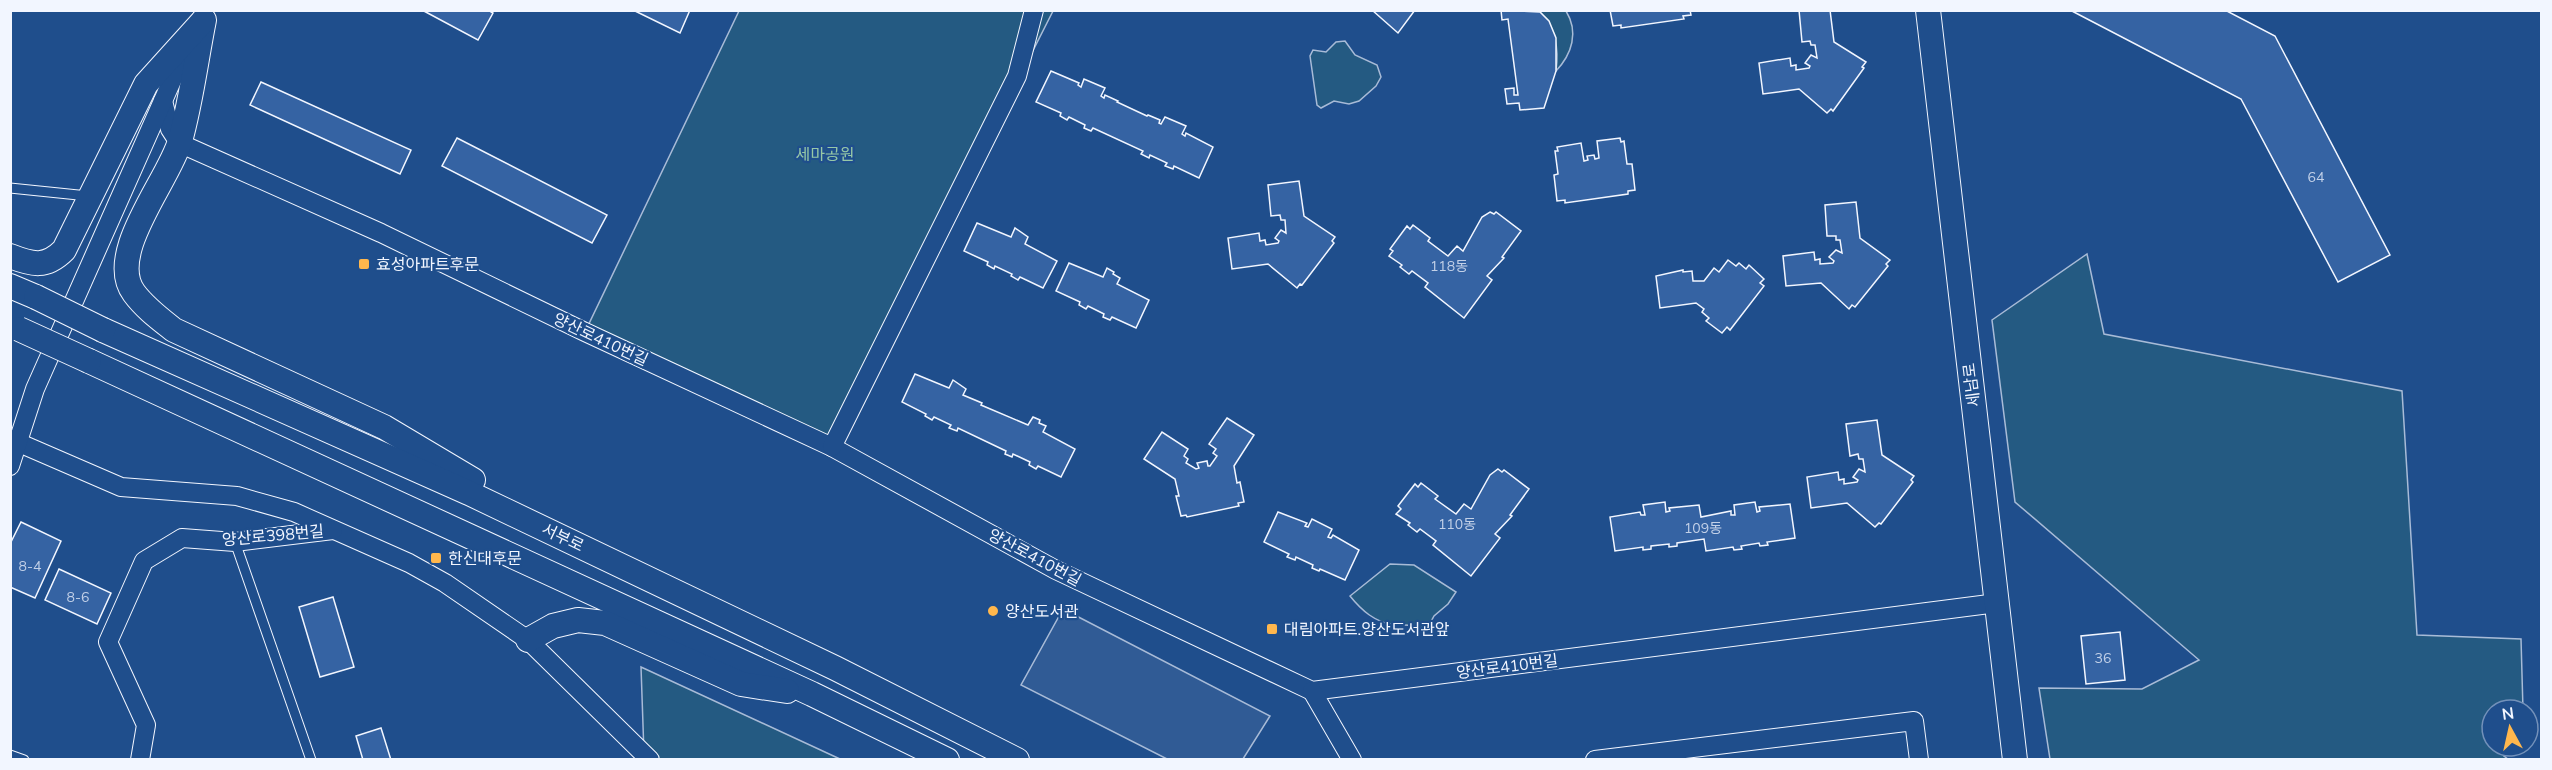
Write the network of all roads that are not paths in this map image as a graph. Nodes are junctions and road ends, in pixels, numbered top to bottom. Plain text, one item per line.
1 (1034, 10) edge
2 (1928, 10) edge
3 (207, 15) edge
4 (164, 101) junction
5 (179, 143) junction
6 (10, 188) edge
7 (90, 197) junction
8 (10, 256) edge
9 (10, 286) edge
10 (15, 327) edge
11 (15, 441) edge
12 (832, 447) junction
13 (10, 466) edge
14 (334, 530) junction
15 (235, 542) junction
16 (589, 549) junction
17 (1997, 603) junction
18 (528, 640) junction
19 (1312, 691) junction
20 (812, 694) junction
21 (10, 755) edge
22 (24, 759) edge
23 (140, 759) edge
24 (311, 759) edge
25 (650, 759) edge
26 (947, 759) edge
27 (1017, 759) edge
28 (1352, 759) edge
29 (1595, 759) edge
30 (1919, 759) edge
31 (2015, 759) edge

1 - 12 street
2 - 17 main road, 세남로
3 - 4 street
3 - 5 main road
3 - 7 main road
4 - 5 street
4 - 11 street
5 - 12 street, 양산로410번길
5 - 16 main road
6 - 7 lane
7 - 8 main road
9 - 16 main road, 서부로, bridge
10 - 20 main road, bridge
11 - 13 street
11 - 14 street, 양산로398번길
12 - 19 street, 양산로410번길
14 - 15 street, 양산로398번길
14 - 18 street, 양산로398번길
15 - 23 street, 양산로398번길
15 - 24 lane
16 - 27 main road, 서부로
17 - 19 street, 양산로410번길
17 - 31 main road, 세남로
18 - 20 main road
18 - 25 street, 양산로398번길
19 - 28 street
20 - 26 main road
21 - 22 lane
29 - 30 street

